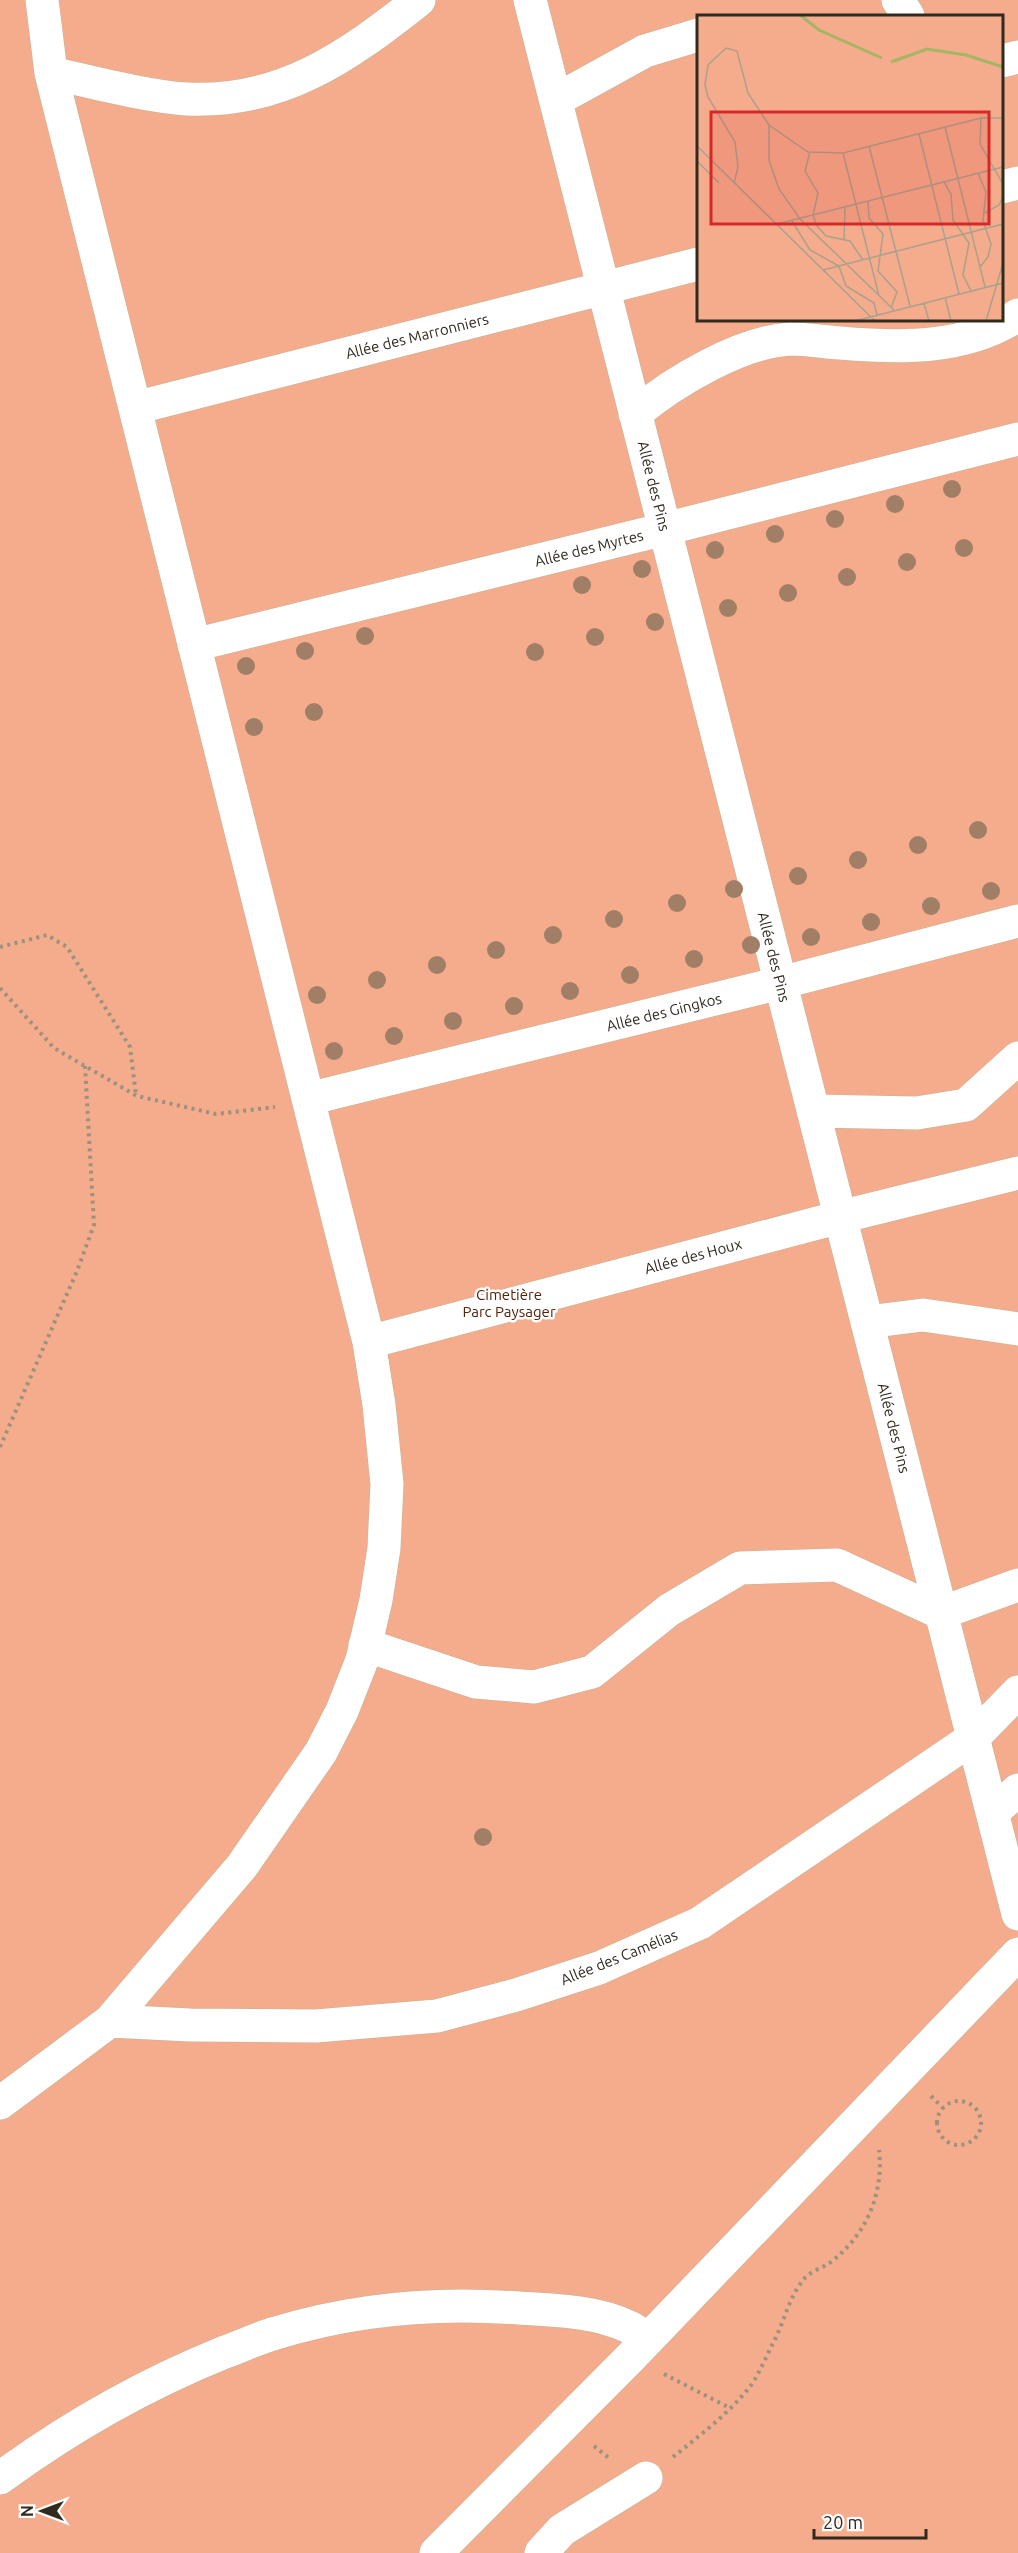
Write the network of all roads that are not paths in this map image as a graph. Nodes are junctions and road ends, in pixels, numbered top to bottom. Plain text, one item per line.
1 (42, 0) edge
2 (419, 0) edge
3 (530, 0) edge
4 (898, 0) edge
5 (907, 15) edge
6 (697, 36) edge
7 (1018, 57) edge
8 (1003, 61) edge
9 (51, 73) junction
10 (556, 100) junction
11 (1018, 183) edge
12 (1003, 187) edge
13 (697, 265) edge
14 (604, 288) junction
15 (1018, 315) edge
16 (135, 408) junction
17 (635, 414) junction
18 (1018, 439) edge
19 (665, 529) junction
20 (194, 645) junction
21 (1018, 921) edge
22 (780, 983) junction
23 (1018, 1058) edge
24 (308, 1099) junction
25 (813, 1111) junction
26 (1018, 1173) edge
27 (840, 1217) junction
28 (867, 1322) junction
29 (1018, 1329) edge
30 (369, 1342) junction
31 (1018, 1585) edge
32 (941, 1613) junction
33 (365, 1645) junction
34 (1018, 1692) edge
35 (973, 1738) junction
36 (1018, 1790) edge
37 (993, 1812) junction
38 (1018, 1914) edge
39 (1018, 1954) edge
40 (110, 2021) junction
41 (0, 2103) edge
42 (639, 2349) junction
43 (0, 2478) edge
44 (643, 2481) road end
45 (436, 2553) edge
46 (541, 2553) edge

1 - 9 lane
2 - 9 lane
3 - 10 lane, Allée des Pins
4 - 5 lane
6 - 10 lane
7 - 8 lane
9 - 16 lane
10 - 14 lane, Allée des Pins
11 - 12 lane
13 - 14 lane, Allée des Marronniers
14 - 16 lane, Allée des Marronniers
14 - 17 lane, Allée des Pins
15 - 17 lane
16 - 20 lane
17 - 19 lane, Allée des Pins
18 - 19 lane, Allée des Myrtes
19 - 20 lane, Allée des Myrtes
19 - 22 lane, Allée des Pins
20 - 24 lane
21 - 22 lane, Allée des Gingkos
22 - 24 lane, Allée des Gingkos
22 - 25 lane, Allée des Pins
23 - 25 lane
24 - 30 lane
25 - 27 lane, Allée des Pins
26 - 27 lane, Allée des Houx
27 - 28 lane, Allée des Pins
27 - 30 lane, Allée des Houx
28 - 29 lane
28 - 32 lane, Allée des Pins
30 - 33 lane
31 - 32 lane
32 - 33 lane
32 - 35 lane, Allée des Pins
33 - 40 lane
34 - 35 lane, Allée des Camélias
35 - 37 lane, Allée des Pins
35 - 40 lane, Allée des Camélias
36 - 37 lane
37 - 38 lane, Allée des Pins
39 - 42 lane
40 - 41 lane
42 - 43 lane
42 - 45 lane
44 - 46 lane

